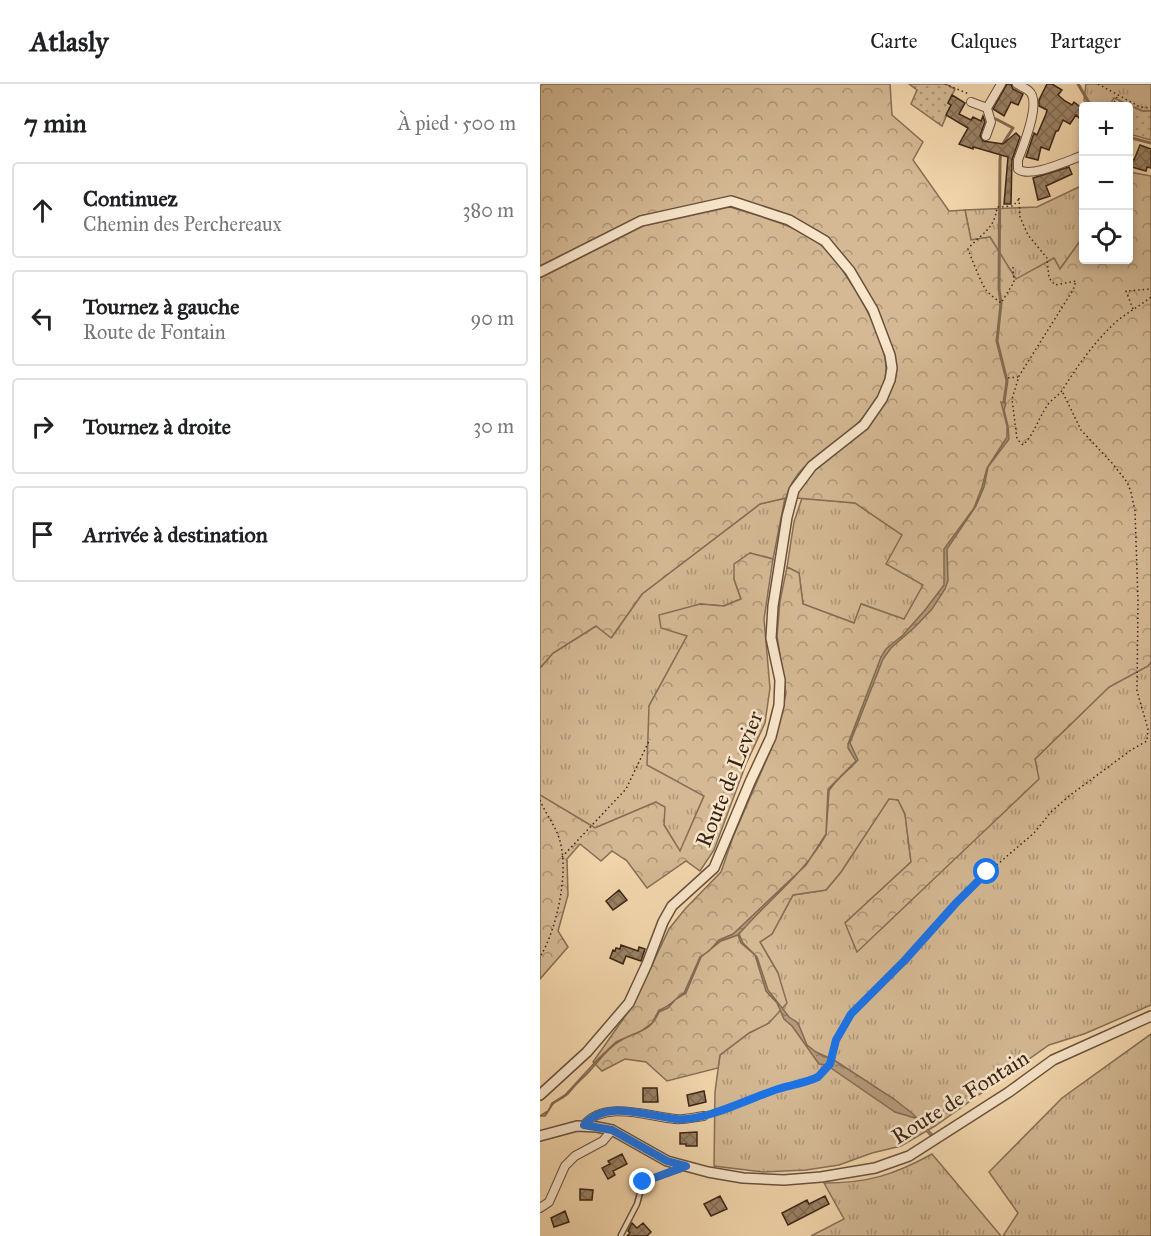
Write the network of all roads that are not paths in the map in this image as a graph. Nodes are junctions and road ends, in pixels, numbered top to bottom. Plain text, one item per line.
1 (1001, 84) edge
2 (1017, 84) edge
3 (971, 102) road end
4 (987, 108) junction
5 (986, 136) dead end
6 (1080, 156) edge
7 (540, 272) edge
8 (1151, 1016) edge
9 (540, 1095) edge
10 (704, 1116) road end
11 (584, 1125) junction
12 (612, 1130) junction
13 (540, 1136) edge
14 (686, 1166) junction
15 (540, 1208) edge
16 (621, 1235) edge

1 - 4 street
2 - 6 street
3 - 4 street
4 - 5 street
7 - 9 street, Route de Levier
8 - 14 street, Route de Fontain
10 - 11 street
11 - 12 street, Route de Fontain
11 - 13 street, Route de Fontain
12 - 14 street, Route de Fontain
12 - 15 street
14 - 16 lane

